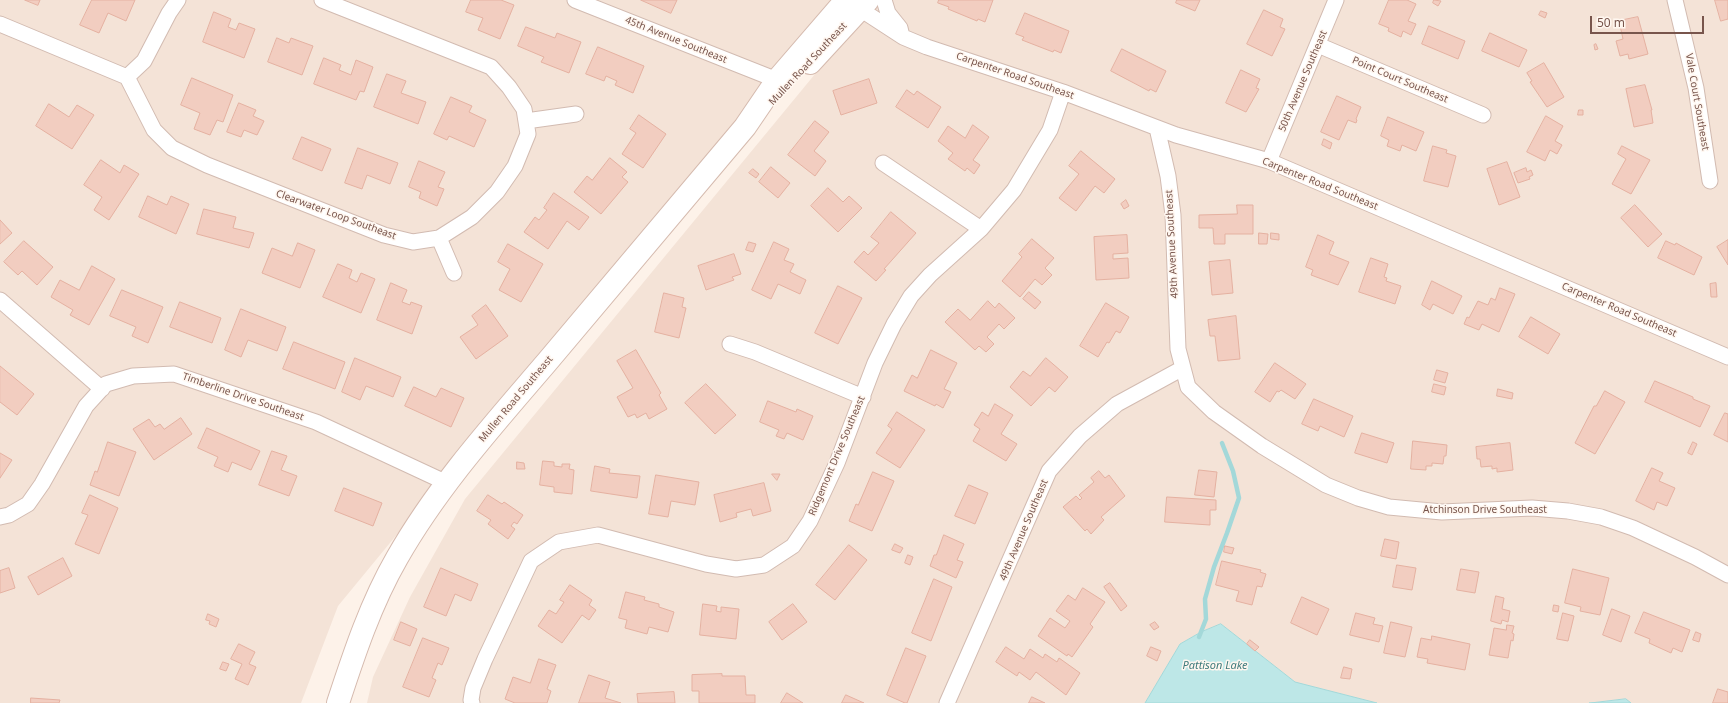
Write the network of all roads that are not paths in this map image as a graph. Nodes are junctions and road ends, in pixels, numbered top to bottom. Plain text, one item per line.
1 (178, 0) edge
2 (322, 0) edge
3 (575, 0) edge
4 (884, 0) edge
5 (1336, 0) edge
6 (1675, 0) edge
7 (859, 2) edge
8 (0, 24) edge
9 (903, 37) junction
10 (1318, 45) junction
11 (126, 77) junction
12 (777, 80) junction
13 (1063, 92) junction
14 (576, 114) dead end
15 (1483, 115) dead end
16 (526, 121) junction
17 (745, 127) junction
18 (1157, 128) junction
19 (1269, 161) junction
20 (883, 163) dead end
21 (1710, 181) dead end
22 (981, 229) junction
23 (439, 238) junction
24 (454, 273) dead end
25 (0, 300) edge
26 (730, 344) dead end
27 (1728, 357) edge
28 (1183, 368) junction
29 (102, 389) junction
30 (862, 397) junction
31 (447, 483) junction
32 (0, 518) edge
33 (1728, 575) edge
34 (472, 702) edge
35 (338, 703) edge
36 (947, 703) edge

1 - 11 street
2 - 16 street, Clearwater Loop Southeast
3 - 12 street, 45th Avenue Southeast
4 - 9 street
5 - 10 street, 50th Avenue Southeast
6 - 21 street, Vale Court Southeast
7 - 9 street, Carpenter Road Southeast
7 - 12 street, Mullen Road Southeast
7 - 17 street, Mullen Road Southeast
8 - 11 street
9 - 13 street, Carpenter Road Southeast
10 - 15 street, Point Court Southeast
10 - 19 street, 50th Avenue Southeast
11 - 23 street, Clearwater Loop Southeast
12 - 17 street, Mullen Road Southeast
13 - 18 street, Carpenter Road Southeast
13 - 22 street, Ridgemont Drive Southeast
14 - 16 street
16 - 23 street, Clearwater Loop Southeast
17 - 31 street, Mullen Road Southeast
18 - 19 street, Carpenter Road Southeast
18 - 28 street, 49th Avenue Southeast
19 - 27 street, Carpenter Road Southeast
20 - 22 street
22 - 30 street, Ridgemont Drive Southeast
23 - 24 street
25 - 29 street
26 - 30 street
28 - 33 street, Atchinson Drive Southeast
28 - 36 street, 49th Avenue Southeast
29 - 31 street, Timberline Drive Southeast
29 - 32 street, Timberline Drive Southeast
30 - 34 street, Ridgemont Drive Southeast
31 - 35 street, Mullen Road Southeast

